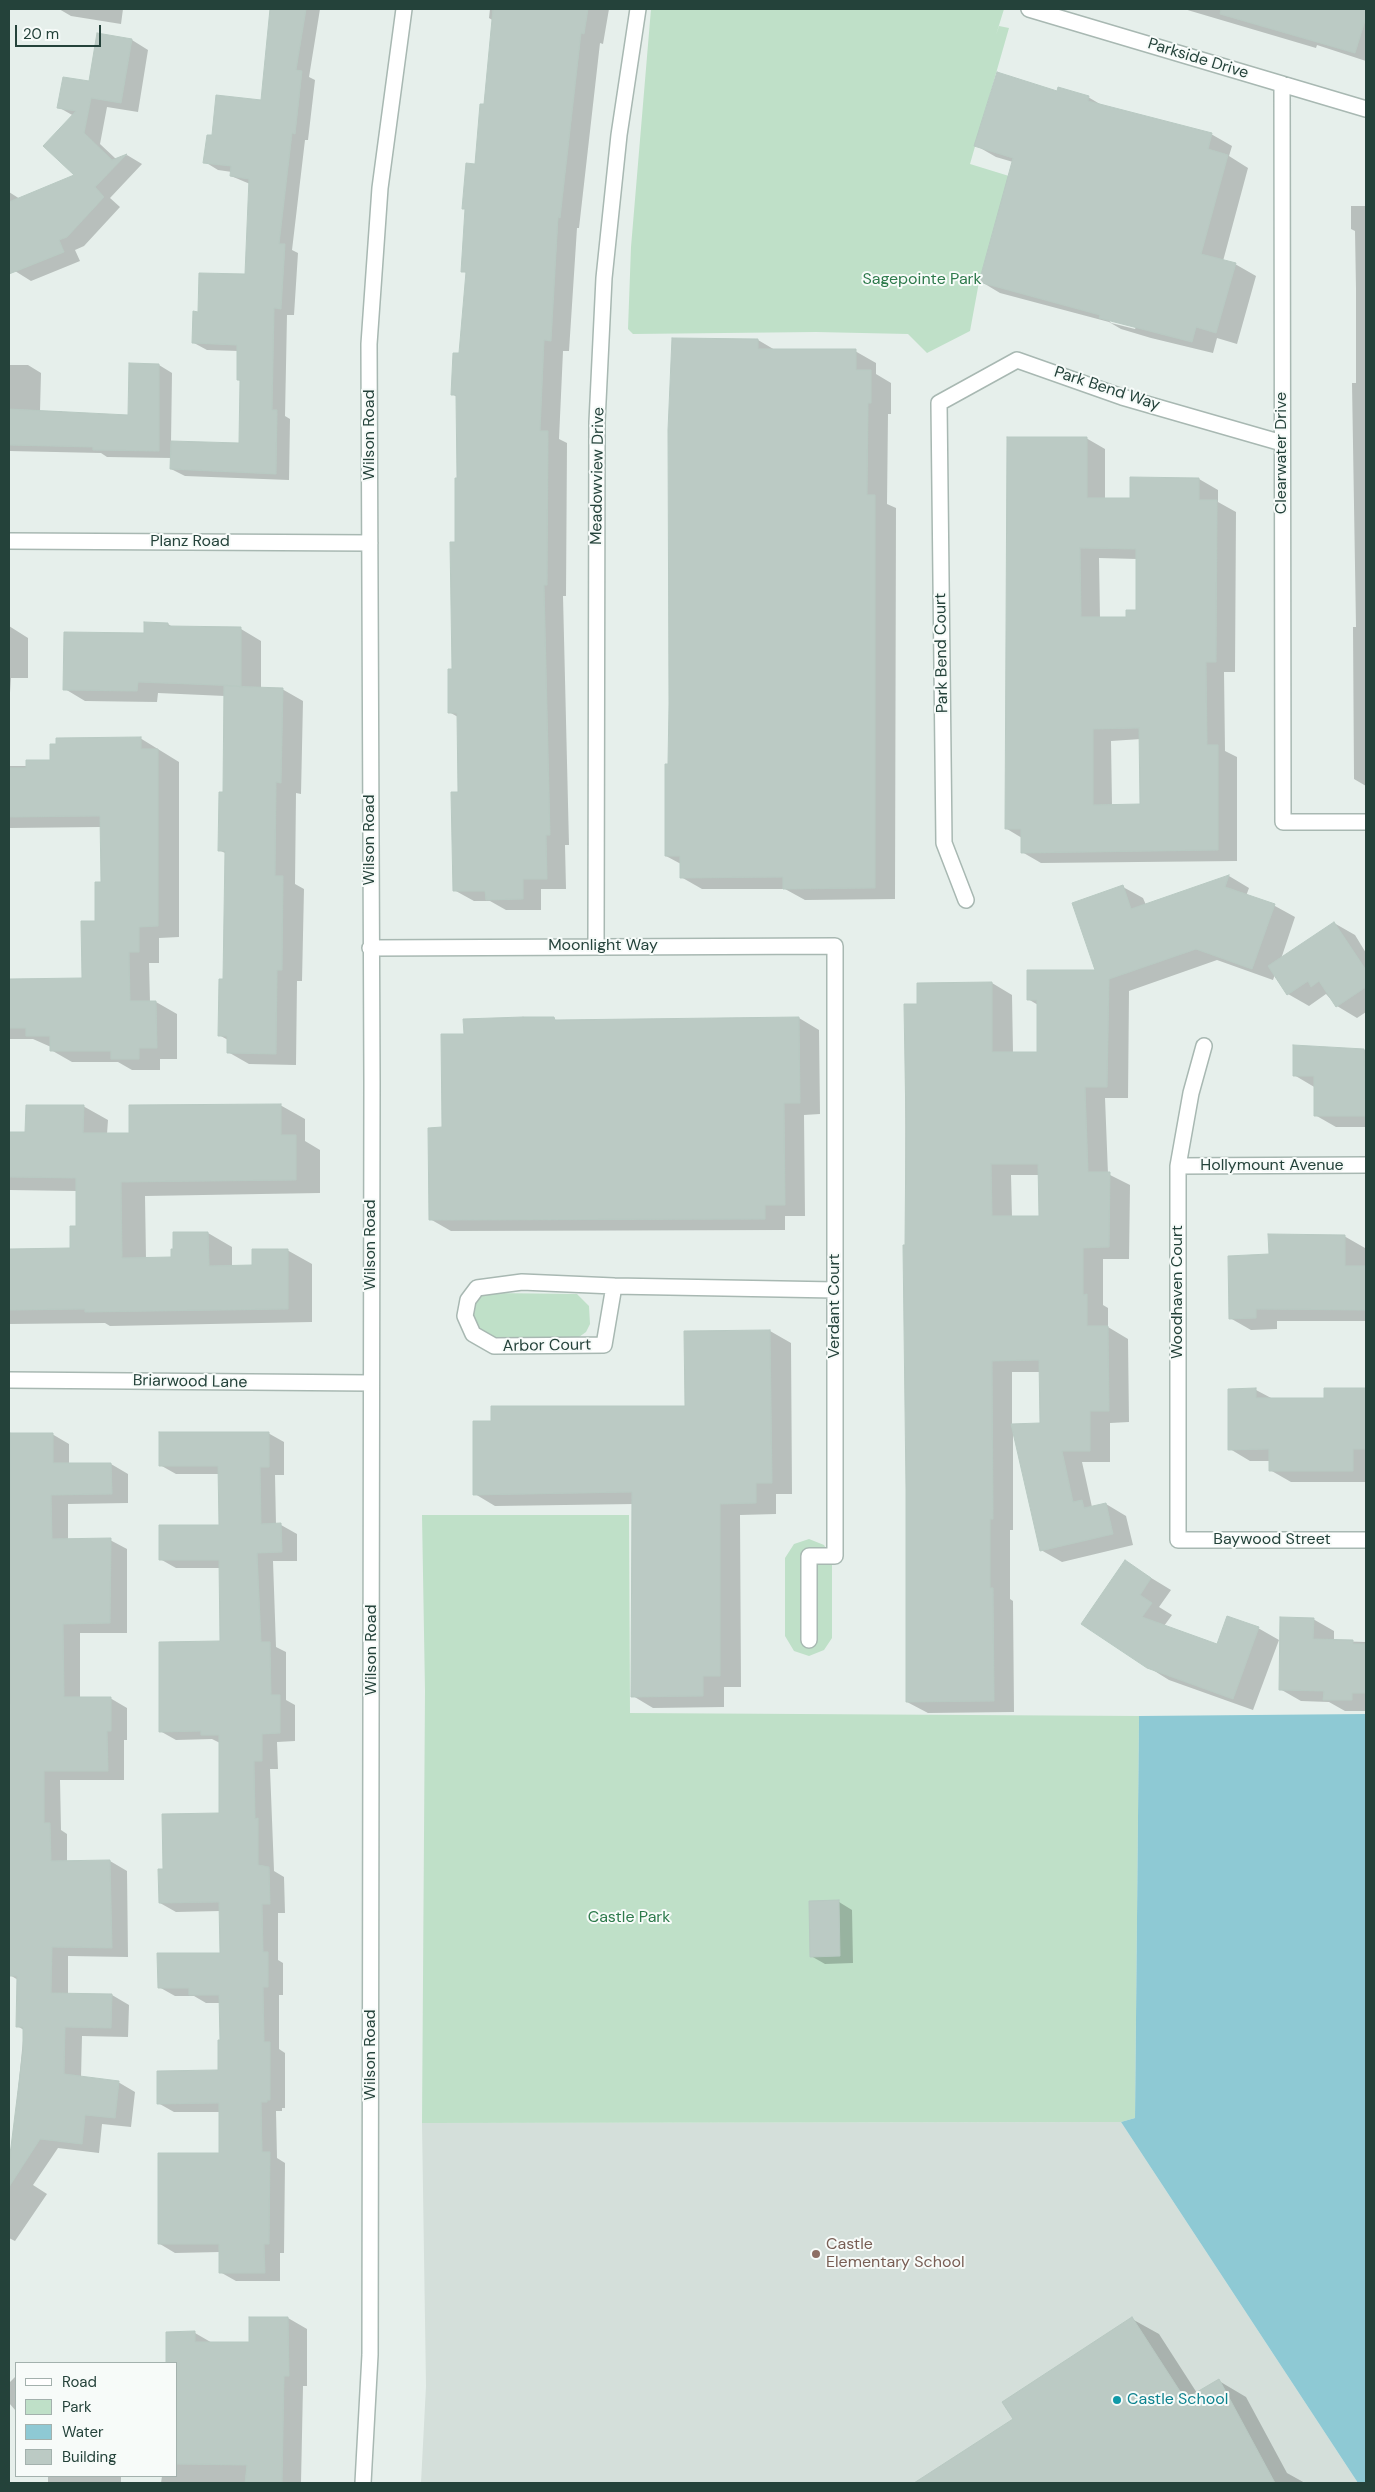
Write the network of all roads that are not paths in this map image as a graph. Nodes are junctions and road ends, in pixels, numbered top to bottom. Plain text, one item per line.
1 (404, 9) edge
2 (638, 9) edge
3 (1030, 9) edge
4 (1282, 84) junction
5 (1366, 109) edge
6 (939, 403) joint
7 (1282, 443) junction
8 (9, 541) edge
9 (370, 543) junction
10 (1366, 822) edge
11 (966, 900) dead end
12 (596, 946) junction
13 (835, 946) joint
14 (370, 948) junction
15 (1204, 1046) dead end
16 (1178, 1166) junction
17 (1366, 1166) edge
18 (614, 1286) junction
19 (835, 1290) junction
20 (9, 1380) edge
21 (370, 1384) junction
22 (1178, 1540) joint
23 (1366, 1540) edge
24 (809, 1640) dead end
25 (363, 2483) edge

1 - 9 street, Wilson Road
2 - 12 street, Meadowview Drive
3 - 4 street, Parkside Drive
4 - 5 street, Parkside Drive
4 - 7 street, Clearwater Drive
6 - 7 street, Park Bend Way
6 - 11 street, Park Bend Court
7 - 10 street, Clearwater Drive
8 - 9 street, Planz Road
9 - 14 street, Wilson Road
12 - 13 street, Moonlight Way
12 - 14 street, Moonlight Way
13 - 19 street, Verdant Court
14 - 21 street, Wilson Road
15 - 16 street, Woodhaven Court
16 - 17 street, Hollymount Avenue
16 - 22 street, Woodhaven Court
18 - 18 street, Arbor Court
18 - 19 street, Arbor Court
19 - 24 street, Verdant Court
20 - 21 street, Briarwood Lane
21 - 25 street, Wilson Road
22 - 23 street, Baywood Street

